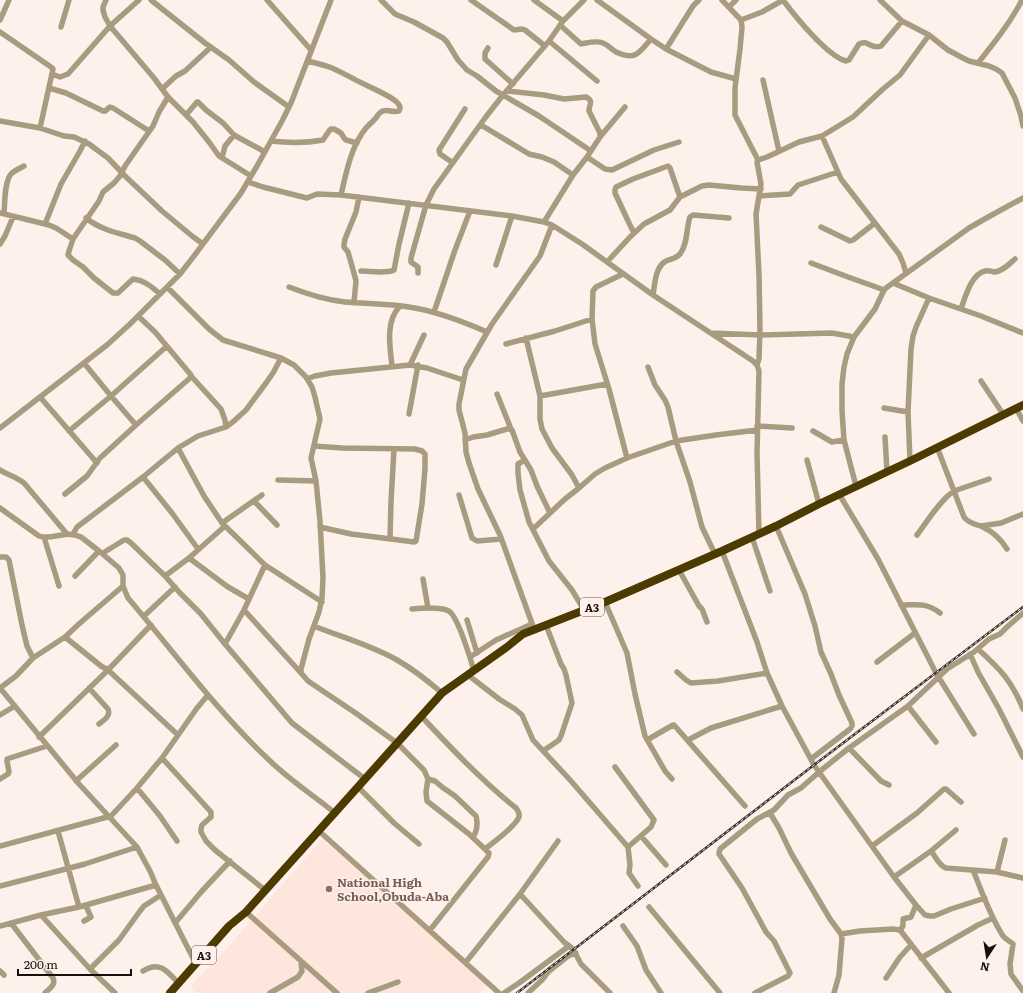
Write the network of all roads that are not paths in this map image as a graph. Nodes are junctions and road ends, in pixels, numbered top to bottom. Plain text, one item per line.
1 (9, 0) edge
2 (68, 0) edge
3 (106, 0) edge
4 (138, 0) edge
5 (151, 0) edge
6 (267, 0) edge
7 (331, 0) edge
8 (381, 0) edge
9 (470, 0) edge
10 (534, 0) edge
11 (584, 0) edge
12 (597, 0) edge
13 (699, 0) edge
14 (722, 0) edge
15 (736, 0) edge
16 (783, 0) edge
17 (880, 0) edge
18 (1022, 0) edge
19 (729, 7) junction
20 (0, 20) edge
21 (741, 20) junction
22 (902, 21) junction
23 (562, 23) junction
24 (110, 26) junction
25 (61, 27) dead end
26 (0, 32) edge
27 (929, 35) junction
28 (651, 39) junction
29 (547, 44) junction
30 (211, 47) junction
31 (488, 48) dead end
32 (666, 49) junction
33 (312, 50) junction
34 (308, 60) junction
35 (978, 63) junction
36 (52, 74) junction
37 (736, 78) junction
38 (763, 80) dead end
39 (597, 81) dead end
40 (513, 84) junction
41 (49, 88) junction
42 (162, 88) junction
43 (505, 93) junction
44 (168, 97) junction
45 (289, 107) junction
46 (626, 107) dead end
47 (465, 109) dead end
48 (186, 115) junction
49 (0, 121) edge
50 (481, 125) junction
51 (1023, 126) edge
52 (40, 128) junction
53 (149, 131) junction
54 (234, 135) junction
55 (822, 136) junction
56 (600, 137) junction
57 (85, 141) junction
58 (271, 141) junction
59 (679, 142) dead end
60 (357, 143) junction
61 (779, 151) junction
62 (265, 152) junction
63 (589, 154) junction
64 (222, 158) junction
65 (758, 160) junction
66 (453, 163) junction
67 (24, 166) dead end
68 (121, 172) junction
69 (838, 172) junction
70 (574, 175) junction
71 (249, 179) junction
72 (761, 189) junction
73 (341, 195) junction
74 (760, 196) junction
75 (359, 197) junction
76 (680, 197) junction
77 (1023, 198) edge
78 (409, 203) junction
79 (426, 205) junction
80 (470, 211) junction
81 (2, 214) edge
82 (512, 216) junction
83 (12, 217) junction
84 (86, 218) junction
85 (729, 218) dead end
86 (544, 222) junction
87 (875, 223) junction
88 (45, 224) junction
89 (552, 225) junction
90 (821, 227) dead end
91 (634, 233) junction
92 (73, 239) junction
93 (0, 244) edge
94 (203, 244) junction
95 (1015, 259) dead end
96 (606, 262) junction
97 (811, 263) dead end
98 (496, 265) dead end
99 (361, 271) dead end
100 (418, 273) dead end
101 (906, 273) junction
102 (180, 274) junction
103 (623, 274) junction
104 (893, 282) junction
105 (167, 287) junction
106 (289, 287) dead end
107 (884, 290) junction
108 (160, 294) junction
109 (653, 295) junction
110 (929, 298) junction
111 (354, 302) junction
112 (400, 306) junction
113 (961, 309) junction
114 (434, 312) junction
115 (138, 316) junction
116 (592, 319) junction
117 (487, 332) junction
118 (710, 333) junction
119 (1023, 333) edge
120 (760, 335) junction
121 (424, 336) dead end
122 (854, 337) junction
123 (526, 338) junction
124 (506, 344) dead end
125 (167, 346) junction
126 (281, 358) junction
127 (84, 363) junction
128 (410, 365) junction
129 (757, 365) junction
130 (392, 366) junction
131 (418, 366) junction
132 (648, 367) dead end
133 (191, 376) junction
134 (308, 379) junction
135 (463, 380) junction
136 (981, 381) dead end
137 (608, 384) junction
138 (497, 394) dead end
139 (111, 396) junction
140 (540, 396) junction
141 (40, 397) junction
142 (1020, 406) edge
143 (884, 408) dead end
144 (908, 412) junction
145 (409, 414) dead end
146 (1003, 414) junction
147 (1023, 421) edge
148 (136, 425) junction
149 (226, 427) junction
150 (0, 428) edge
151 (757, 428) junction
152 (792, 428) dead end
153 (511, 429) junction
154 (69, 431) junction
155 (812, 431) dead end
156 (885, 437) dead end
157 (465, 440) junction
158 (844, 440) junction
159 (676, 441) junction
160 (314, 446) junction
161 (937, 447) junction
162 (178, 448) junction
163 (394, 449) junction
164 (628, 458) junction
165 (525, 460) junction
166 (807, 460) dead end
167 (910, 461) junction
168 (97, 463) junction
169 (0, 470) edge
170 (887, 472) junction
171 (144, 477) junction
172 (988, 479) dead end
173 (278, 480) dead end
174 (316, 481) junction
175 (856, 486) junction
176 (580, 488) junction
177 (954, 491) junction
178 (65, 494) dead end
179 (839, 494) junction
180 (262, 495) dead end
181 (459, 495) dead end
182 (254, 501) junction
183 (819, 504) junction
184 (0, 508) edge
185 (550, 513) junction
186 (1023, 514) edge
187 (223, 524) junction
188 (276, 526) dead end
189 (320, 526) junction
190 (776, 526) junction
191 (980, 526) junction
192 (533, 529) junction
193 (70, 534) junction
194 (756, 535) junction
195 (917, 535) dead end
196 (44, 538) junction
197 (501, 538) junction
198 (390, 539) junction
199 (198, 549) junction
200 (1006, 549) dead end
201 (101, 552) junction
202 (719, 552) junction
203 (0, 557) edge
204 (189, 558) junction
205 (265, 565) junction
206 (678, 570) junction
207 (75, 576) dead end
208 (165, 576) junction
209 (423, 579) dead end
210 (59, 586) dead end
211 (123, 586) junction
212 (175, 587) junction
213 (770, 591) dead end
214 (249, 598) junction
215 (322, 602) junction
216 (605, 602) junction
217 (901, 605) junction
218 (428, 608) junction
219 (412, 609) dead end
220 (244, 610) junction
221 (584, 610) junction
222 (940, 613) dead end
223 (1023, 613) edge
224 (144, 616) junction
225 (467, 620) dead end
226 (707, 622) dead end
227 (546, 625) junction
228 (151, 626) junction
229 (314, 626) junction
230 (533, 626) junction
231 (915, 634) junction
232 (65, 637) junction
233 (224, 644) junction
234 (978, 649) junction
235 (477, 653) junction
236 (970, 654) junction
237 (470, 657) junction
238 (33, 658) junction
239 (876, 662) dead end
240 (108, 670) junction
241 (677, 672) dead end
242 (301, 673) junction
243 (471, 673) junction
244 (767, 673) junction
245 (938, 677) junction
246 (0, 688) edge
247 (89, 688) junction
248 (442, 693) junction
249 (208, 695) junction
250 (15, 706) junction
251 (782, 706) junction
252 (908, 706) junction
253 (1023, 709) edge
254 (0, 715) edge
255 (421, 716) junction
256 (99, 724) dead end
257 (974, 734) dead end
258 (178, 735) junction
259 (39, 737) junction
260 (647, 740) junction
261 (688, 740) junction
262 (936, 742) dead end
263 (397, 743) junction
264 (116, 745) dead end
265 (47, 746) junction
266 (849, 748) junction
267 (543, 751) junction
268 (1023, 757) edge
269 (162, 758) junction
270 (811, 759) junction
271 (615, 767) dead end
272 (818, 772) junction
273 (0, 779) edge
274 (365, 779) junction
275 (428, 779) junction
276 (672, 779) dead end
277 (76, 781) junction
278 (889, 786) dead end
279 (138, 788) junction
280 (358, 788) junction
281 (961, 802) dead end
282 (745, 806) dead end
283 (335, 812) junction
284 (770, 813) junction
285 (109, 817) junction
286 (58, 830) junction
287 (956, 830) dead end
288 (319, 831) junction
289 (641, 836) junction
290 (473, 837) junction
291 (1004, 840) dead end
292 (177, 841) dead end
293 (558, 841) dead end
294 (419, 844) dead end
295 (0, 846) edge
296 (872, 846) junction
297 (136, 847) junction
298 (628, 847) junction
299 (485, 849) junction
300 (932, 851) junction
301 (230, 861) junction
302 (666, 865) dead end
303 (68, 868) junction
304 (973, 870) junction
305 (997, 872) junction
306 (894, 877) junction
307 (1023, 878) edge
308 (156, 885) junction
309 (0, 886) edge
310 (638, 886) dead end
311 (265, 890) junction
312 (520, 894) junction
313 (161, 895) junction
314 (985, 898) junction
315 (86, 906) junction
316 (649, 906) dead end
317 (916, 906) junction
318 (79, 908) junction
319 (40, 915) junction
320 (243, 915) junction
321 (992, 918) junction
322 (84, 922) dead end
323 (11, 923) junction
324 (175, 923) junction
325 (0, 926) edge
326 (623, 926) dead end
327 (430, 930) junction
328 (900, 930) junction
329 (841, 934) junction
330 (911, 945) junction
331 (569, 946) junction
332 (576, 953) junction
333 (922, 958) junction
334 (301, 961) junction
335 (466, 962) junction
336 (196, 964) junction
337 (90, 969) junction
338 (143, 970) dead end
339 (886, 978) dead end
340 (398, 982) dead end
341 (178, 983) junction
342 (1023, 991) edge
343 (947, 992) edge
344 (45, 993) edge
345 (115, 993) edge
346 (170, 993) edge
347 (176, 993) edge
348 (270, 993) edge
349 (337, 993) edge
350 (368, 993) edge
351 (500, 993) edge
352 (504, 993) edge
353 (528, 993) edge
354 (610, 993) edge
355 (662, 993) edge
356 (720, 993) edge
357 (755, 993) edge
358 (834, 993) edge

1 - 20 street
2 - 25 street
3 - 24 street
4 - 24 street
5 - 30 street
6 - 33 street
7 - 33 street
8 - 43 street
9 - 29 street
10 - 23 street
11 - 23 street
12 - 28 street
13 - 32 street
14 - 19 street
15 - 19 street
16 - 21 street
16 - 22 street
17 - 22 street
18 - 35 street
19 - 21 street
21 - 37 street
22 - 27 street
23 - 28 street
23 - 29 street
24 - 36 street
24 - 42 street
26 - 36 street
27 - 35 street
27 - 55 street
28 - 32 street
29 - 39 street
29 - 40 street
30 - 42 street
30 - 45 street
31 - 40 street
32 - 37 street
33 - 34 street
34 - 45 street
34 - 60 street
35 - 51 street
36 - 41 street
37 - 65 street
38 - 61 street
40 - 43 street
41 - 52 street
41 - 53 street
42 - 44 street
43 - 50 street
43 - 56 street
43 - 63 street
44 - 48 street
44 - 53 street
45 - 58 street
46 - 56 street
47 - 66 street
48 - 54 street
48 - 64 street
49 - 52 street
50 - 66 street
50 - 70 street
52 - 57 street
53 - 68 street
54 - 62 street
54 - 64 street
55 - 61 street
55 - 69 street
56 - 63 street
57 - 68 street
57 - 88 street
58 - 60 street
58 - 62 street
59 - 63 street
60 - 73 street
61 - 65 street
62 - 71 street
63 - 70 street
64 - 71 street
65 - 72 street
66 - 79 street
67 - 81 street
68 - 84 street
68 - 94 street
69 - 74 street
69 - 87 street
70 - 86 street
71 - 73 street
71 - 94 street
72 - 74 street
72 - 76 street
73 - 75 street
74 - 120 street
75 - 78 street
75 - 111 street
76 - 91 street
76 - 91 street
77 - 101 street
78 - 79 street
78 - 99 street
79 - 80 street
79 - 100 street
80 - 82 street
80 - 114 street
81 - 83 street
82 - 86 street
82 - 98 street
83 - 88 street
83 - 93 street
84 - 92 street
84 - 102 street
85 - 109 street
86 - 89 street
87 - 90 street
87 - 101 street
88 - 92 street
89 - 96 street
89 - 117 street
91 - 96 street
92 - 108 street
94 - 102 street
95 - 113 street
96 - 103 street
97 - 107 street
101 - 104 street
102 - 105 street
103 - 109 street
103 - 116 street
104 - 107 street
104 - 110 street
105 - 108 street
105 - 126 street
106 - 111 street
107 - 122 street
108 - 115 street
109 - 118 street
110 - 113 street
110 - 144 street
111 - 112 street
112 - 114 street
112 - 130 street
113 - 119 street
114 - 117 street
115 - 125 street
115 - 127 street
116 - 123 street
116 - 137 street
117 - 135 street
118 - 120 street
118 - 129 street
120 - 122 street
120 - 129 street
121 - 128 street
122 - 158 street
123 - 124 street
123 - 140 street
125 - 133 street
125 - 139 street
126 - 134 street
126 - 149 street
127 - 139 street
127 - 141 street
128 - 130 street
128 - 131 street
129 - 151 street
130 - 134 street
131 - 135 street
131 - 145 street
132 - 159 street
133 - 148 street
133 - 149 street
134 - 160 street
135 - 157 street
136 - 146 street
137 - 140 street
137 - 164 street
138 - 153 street
139 - 148 street
139 - 154 street
140 - 176 street
141 - 150 street
141 - 154 street
142 - 146 highway, A3
142 - 147 street
143 - 144 street
144 - 167 street
146 - 161 highway, A3
148 - 168 street
149 - 162 street
151 - 152 street
151 - 159 street
151 - 194 street
153 - 157 street
153 - 165 street
154 - 168 street
155 - 158 street
156 - 170 street
157 - 197 street
158 - 175 street
159 - 164 street
159 - 202 street
160 - 163 street
160 - 174 street
161 - 167 highway, A3
161 - 177 street
162 - 171 street
162 - 187 street
163 - 198 street
163 - 198 street
164 - 176 street
165 - 185 street
165 - 192 street
166 - 183 street
167 - 170 highway, A3
168 - 178 street
169 - 193 street
170 - 175 highway, A3
171 - 193 street
171 - 199 street
172 - 177 street
173 - 174 street
174 - 189 street
175 - 179 highway, A3
176 - 185 street
177 - 191 street
177 - 195 street
179 - 183 highway, A3
179 - 217 street
180 - 182 street
181 - 197 street
182 - 187 street
182 - 188 street
183 - 190 highway, A3
184 - 196 street
185 - 192 street
186 - 191 street
187 - 199 street
187 - 205 street
189 - 198 street
189 - 215 street
190 - 194 highway, A3
190 - 270 street
191 - 200 street
192 - 221 street
193 - 196 street
193 - 201 street
194 - 202 highway, A3
194 - 213 street
196 - 210 street
197 - 230 street
199 - 204 street
201 - 207 street
201 - 208 street
201 - 211 street
202 - 206 highway, A3
202 - 244 street
203 - 238 street
204 - 208 street
204 - 214 street
205 - 214 street
205 - 215 street
206 - 216 highway, A3
206 - 226 street
208 - 212 street
209 - 218 street
211 - 224 street
211 - 232 street
212 - 224 street
212 - 233 street
214 - 220 street
215 - 229 street
216 - 221 highway, A3
216 - 260 street
217 - 222 street
217 - 231 street
218 - 219 street
218 - 237 street
220 - 233 street
220 - 242 street
221 - 227 highway, A3
223 - 234 street
224 - 228 street
225 - 235 street
227 - 230 highway, A3
227 - 267 street
228 - 240 street
228 - 249 street
229 - 242 street
229 - 248 street
230 - 235 street
230 - 243 highway, A3
231 - 239 street
231 - 245 street
232 - 238 street
232 - 240 street
233 - 274 street
234 - 236 street
234 - 253 street
235 - 237 street
236 - 245 street
236 - 268 street
237 - 243 street
238 - 246 street
240 - 247 street
240 - 258 street
241 - 244 street
242 - 263 street
243 - 248 highway, A3
243 - 267 street
244 - 251 street
245 - 252 street
245 - 257 street
246 - 250 street
247 - 256 street
247 - 259 street
248 - 255 highway, A3
249 - 258 street
249 - 283 street
250 - 254 street
250 - 259 street
251 - 261 street
251 - 270 street
252 - 262 street
252 - 266 street
255 - 263 highway, A3
255 - 299 street
258 - 269 street
259 - 265 street
260 - 261 street
260 - 276 street
261 - 282 street
263 - 274 highway, A3
263 - 275 street
264 - 277 street
265 - 273 street
265 - 277 street
266 - 272 street
266 - 278 street
267 - 298 street
269 - 279 street
269 - 301 street
270 - 272 street
271 - 289 street
272 - 284 street
272 - 296 street
274 - 280 highway, A3
275 - 290 street
275 - 290 street
277 - 285 street
279 - 285 street
279 - 292 street
280 - 283 highway, A3
280 - 294 street
281 - 296 street
283 - 288 highway, A3
284 - 329 street
284 - 357 street
285 - 286 street
285 - 297 street
286 - 295 street
286 - 303 street
287 - 300 street
288 - 311 highway, A3
288 - 327 street
289 - 298 street
289 - 302 street
290 - 299 street
291 - 305 street
293 - 312 street
296 - 306 street
297 - 303 street
297 - 308 street
298 - 310 street
299 - 327 street
300 - 304 street
300 - 306 street
301 - 311 street
301 - 324 street
303 - 309 street
303 - 318 street
304 - 305 street
304 - 314 street
305 - 307 street
306 - 317 street
308 - 313 street
308 - 315 street
311 - 320 highway, A3
312 - 331 street
312 - 335 street
313 - 324 street
313 - 337 street
314 - 317 street
314 - 321 street
315 - 318 street
315 - 322 street
316 - 356 street
317 - 328 street
318 - 319 street
319 - 323 street
319 - 337 street
320 - 334 street
320 - 336 highway, A3
320 - 347 highway, A3
321 - 333 street
321 - 342 street
323 - 325 street
323 - 344 street
324 - 336 street
326 - 355 street
327 - 335 street
328 - 329 street
328 - 330 street
329 - 358 street
330 - 333 street
330 - 339 street
331 - 332 street
331 - 352 street
332 - 353 street
332 - 354 street
333 - 343 street
334 - 348 street
334 - 349 street
335 - 351 street
336 - 341 highway, A3
337 - 345 street
338 - 341 street
340 - 350 street
341 - 346 highway, A3

